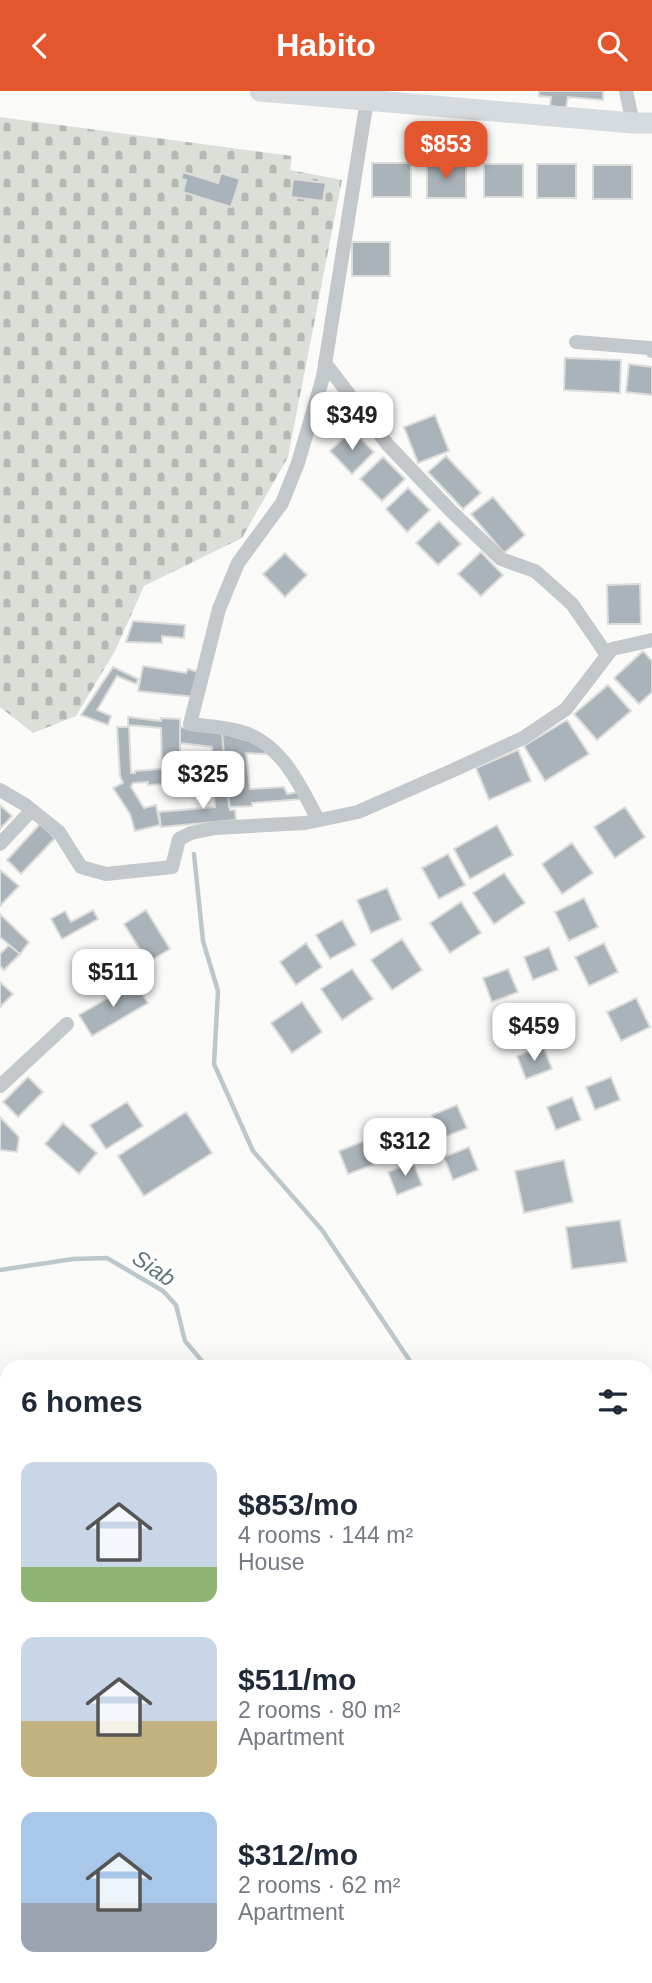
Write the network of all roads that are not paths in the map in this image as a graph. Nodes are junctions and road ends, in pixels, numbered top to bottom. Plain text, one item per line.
1 (260, 91) edge
2 (626, 91) edge
3 (367, 100) junction
4 (642, 123) edge
5 (576, 342) dead end
6 (651, 348) edge
7 (325, 363) junction
8 (652, 640) edge
9 (607, 655) junction
10 (0, 790) edge
11 (32, 810) junction
12 (318, 820) junction
13 (0, 844) edge
14 (67, 1024) dead end
15 (0, 1086) edge

1 - 3 main road
2 - 4 street
3 - 4 main road
3 - 7 street
5 - 6 street
7 - 9 street
7 - 12 street
8 - 9 street
9 - 12 street
10 - 11 street
11 - 12 street
11 - 13 street
14 - 15 street

